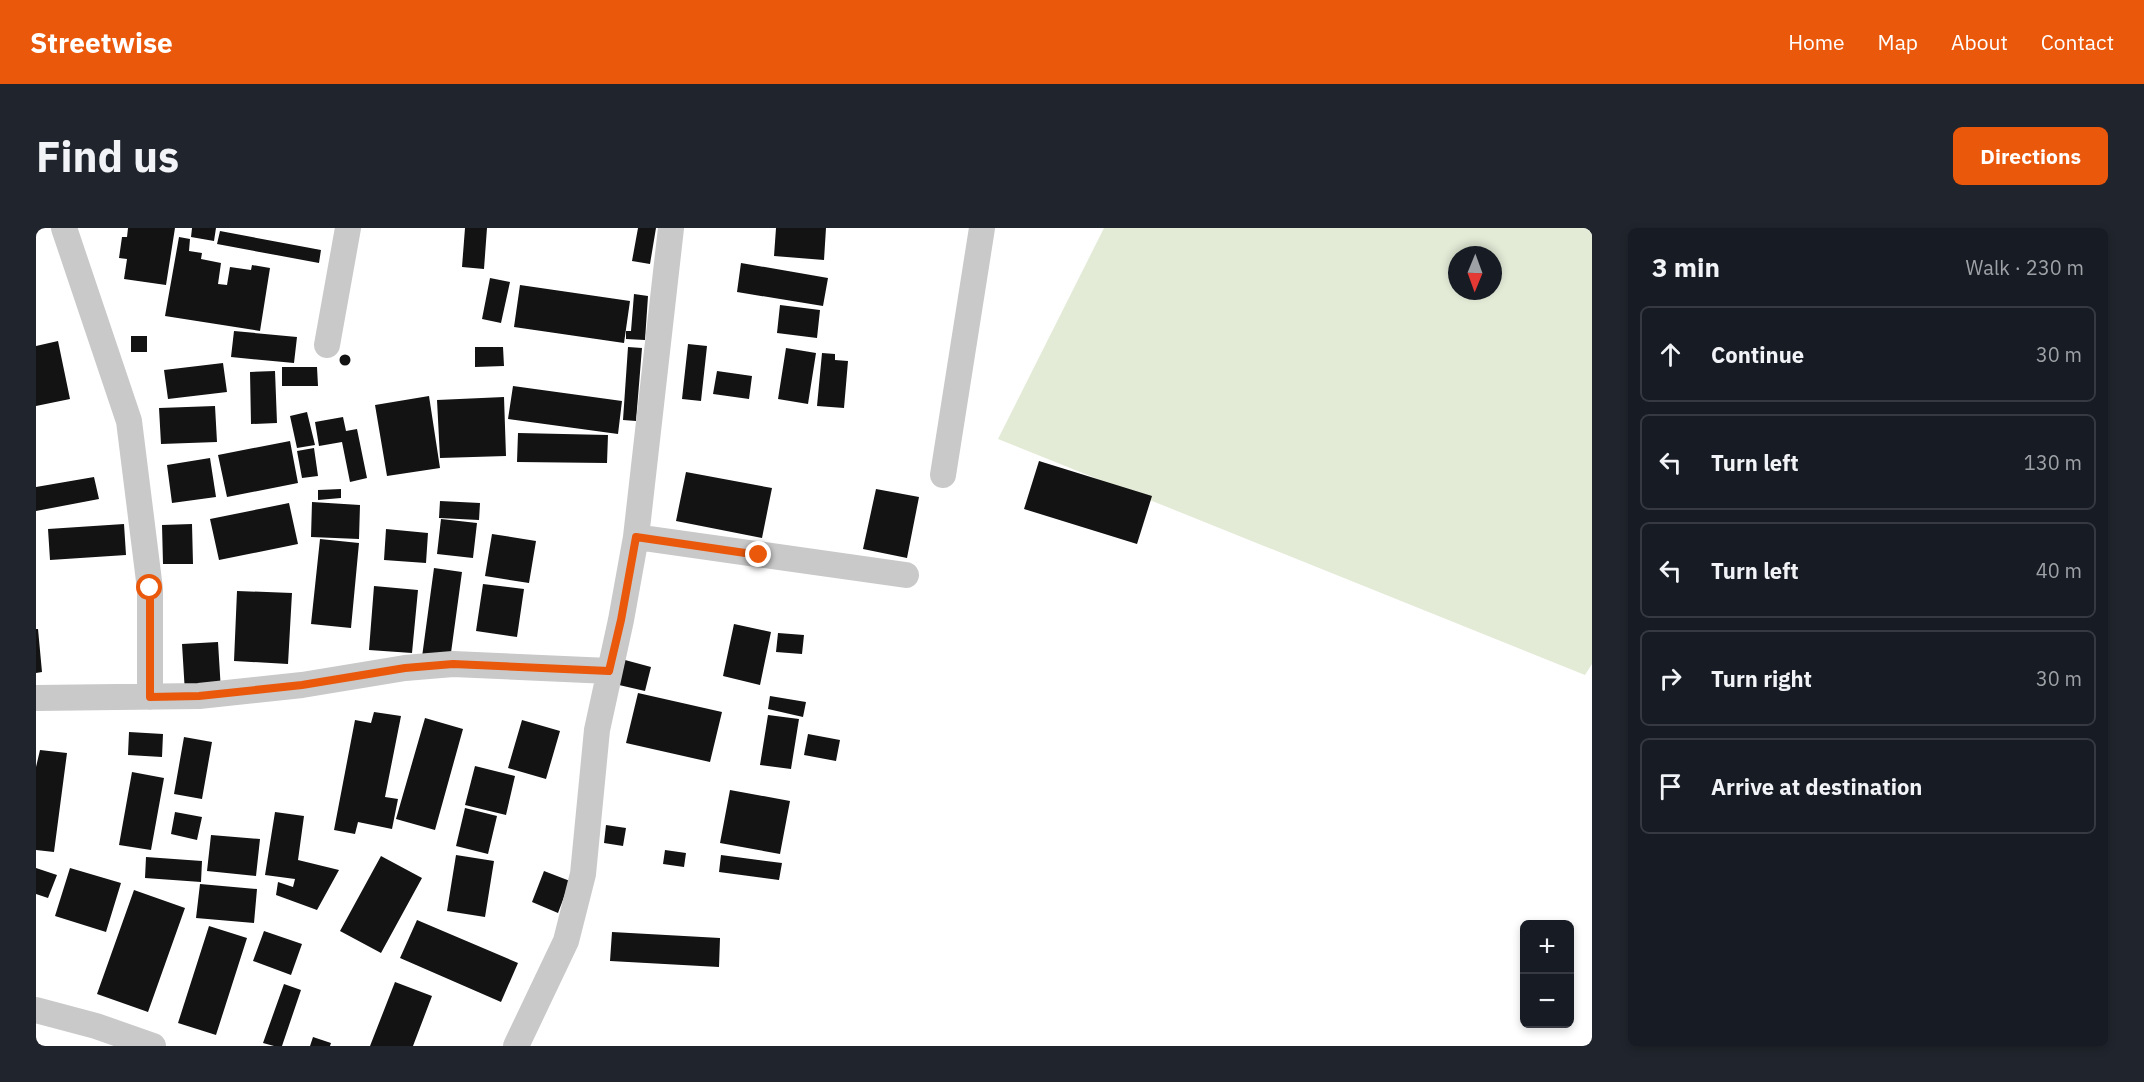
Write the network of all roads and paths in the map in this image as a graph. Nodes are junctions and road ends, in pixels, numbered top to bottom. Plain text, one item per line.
1 (64, 228) edge
2 (348, 228) edge
3 (671, 228) edge
4 (982, 228) edge
5 (327, 345) dead end
6 (943, 475) dead end
7 (636, 537) junction
8 (906, 575) dead end
9 (609, 671) junction
10 (150, 697) junction
11 (36, 698) edge
12 (36, 1010) edge
13 (153, 1046) edge
14 (516, 1046) edge

1 - 10 street
2 - 5 street
3 - 7 street
4 - 6 street
7 - 8 street
7 - 9 street
9 - 10 street
9 - 14 street
10 - 11 street
12 - 13 street

